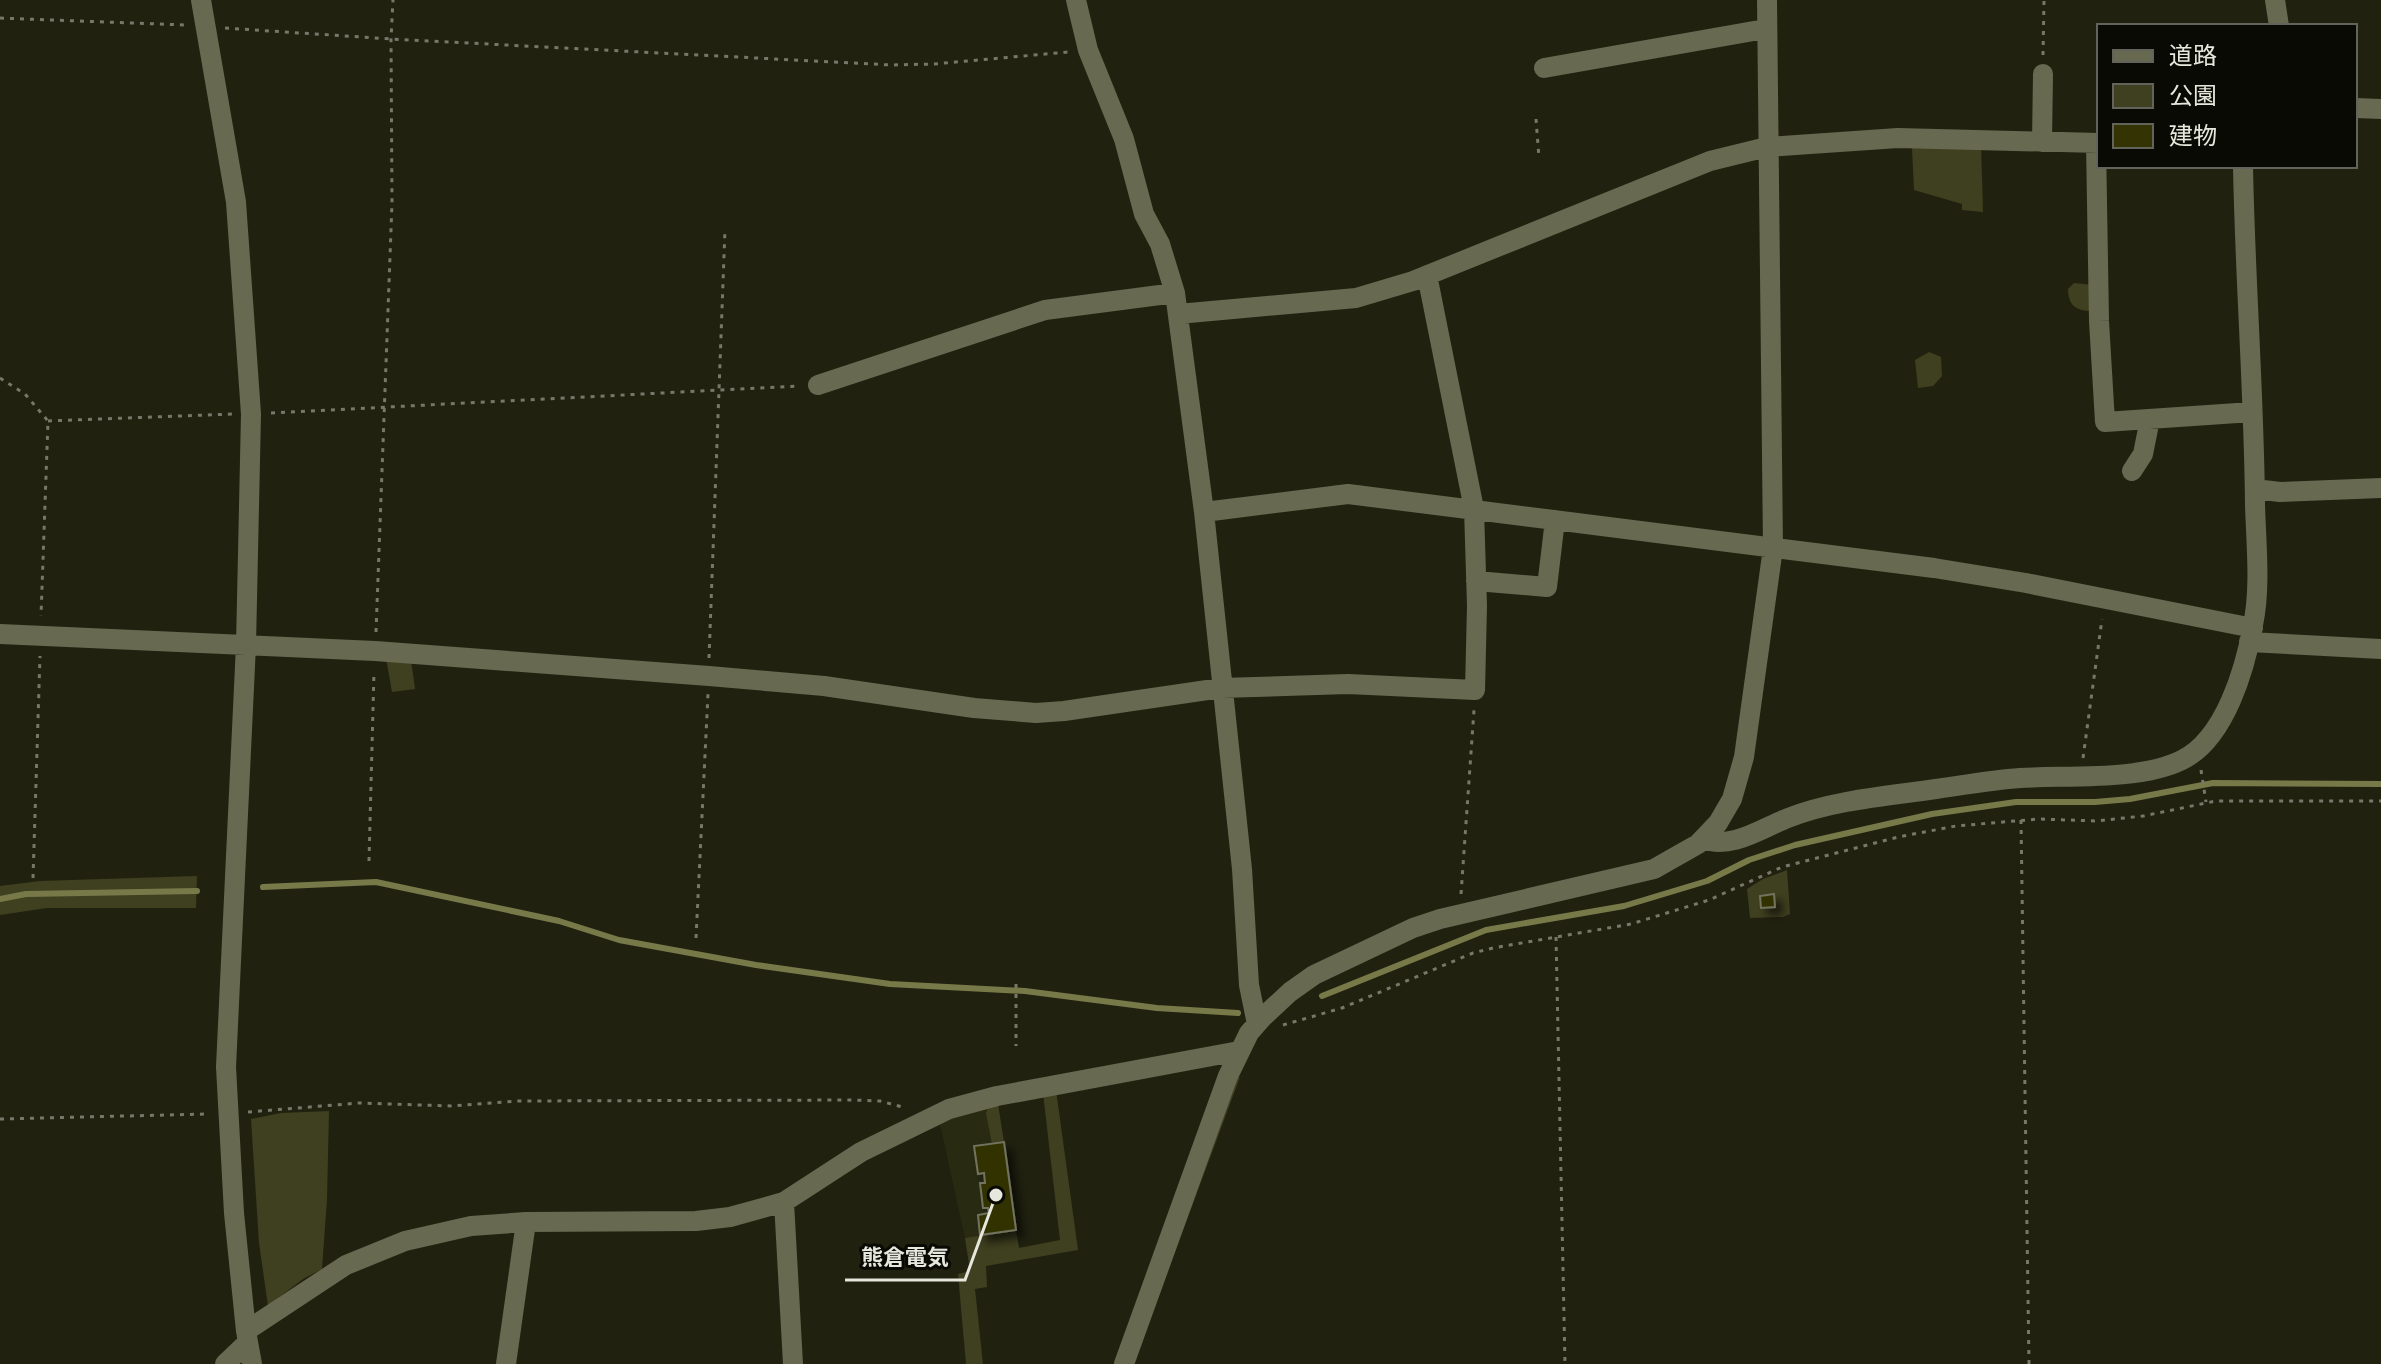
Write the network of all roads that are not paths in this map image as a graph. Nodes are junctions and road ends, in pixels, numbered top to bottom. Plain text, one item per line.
1 (201, 0) edge
2 (1076, 0) edge
3 (1767, 0) edge
4 (2275, 0) edge
5 (2279, 24) edge
6 (1765, 29) junction
7 (1544, 68) dead end
8 (2043, 74) road end
9 (2357, 108) edge
10 (2381, 109) edge
11 (2042, 142) junction
12 (2097, 143) edge
13 (1767, 147) junction
14 (2098, 168) edge
15 (2243, 168) edge
16 (1427, 275) junction
17 (1175, 293) junction
18 (1178, 314) junction
19 (818, 385) road end
20 (2252, 412) junction
21 (2150, 419) junction
22 (2132, 471) dead end
23 (2381, 488) edge
24 (2255, 489) junction
25 (1474, 509) junction
26 (1204, 512) junction
27 (1555, 520) junction
28 (1773, 548) junction
29 (1476, 581) junction
30 (0, 634) edge
31 (2251, 635) junction
32 (246, 645) junction
33 (2381, 649) edge
34 (1221, 688) junction
35 (1703, 839) junction
36 (1257, 1024) junction
37 (1239, 1051) junction
38 (784, 1202) junction
39 (526, 1222) junction
40 (247, 1337) junction
41 (225, 1364) edge
42 (252, 1364) edge
43 (506, 1364) edge
44 (793, 1364) edge
45 (1124, 1364) edge

1 - 32 street
2 - 17 street
3 - 6 street
4 - 5 street
6 - 7 street
6 - 13 street
8 - 11 street
9 - 10 street
11 - 12 street
11 - 13 street
13 - 16 street
13 - 28 street
14 - 21 street
15 - 20 street
16 - 18 street
16 - 25 street
17 - 18 street
17 - 19 street
18 - 26 street
20 - 21 street
20 - 24 street
21 - 22 street
23 - 24 street
24 - 31 street
25 - 26 street
25 - 27 street
25 - 29 street
26 - 34 street
27 - 28 street
27 - 29 street
28 - 31 street
28 - 35 street
29 - 34 street
30 - 32 street
31 - 33 street
31 - 35 street
32 - 34 street
32 - 40 street
34 - 36 street
35 - 36 street
36 - 37 street
37 - 38 street
37 - 45 street
38 - 39 street
38 - 44 street
39 - 40 street
39 - 43 street
40 - 41 street
40 - 42 street

